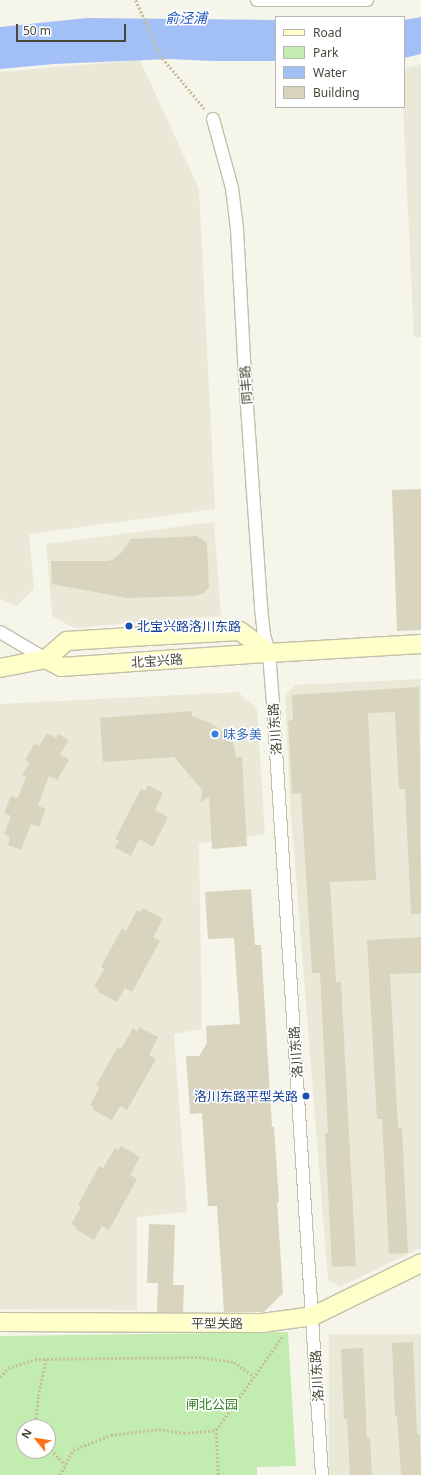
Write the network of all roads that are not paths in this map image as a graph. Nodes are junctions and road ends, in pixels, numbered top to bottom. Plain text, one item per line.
1 (257, 0) edge
2 (367, 0) edge
3 (214, 119) road end
4 (0, 632) edge
5 (421, 644) edge
6 (269, 654) junction
7 (46, 659) junction
8 (0, 668) edge
9 (421, 1263) edge
10 (313, 1316) junction
11 (0, 1322) edge
12 (322, 1475) edge

1 - 2 street
3 - 6 street, 同丰路
4 - 7 street
5 - 6 street, 北宝兴路
6 - 7 street, 北宝兴路
6 - 7 street, 北宝兴路
6 - 10 street, 洛川东路
7 - 8 street, 北宝兴路
9 - 10 street, 平型关路
10 - 11 street, 平型关路
10 - 12 street, 洛川东路

